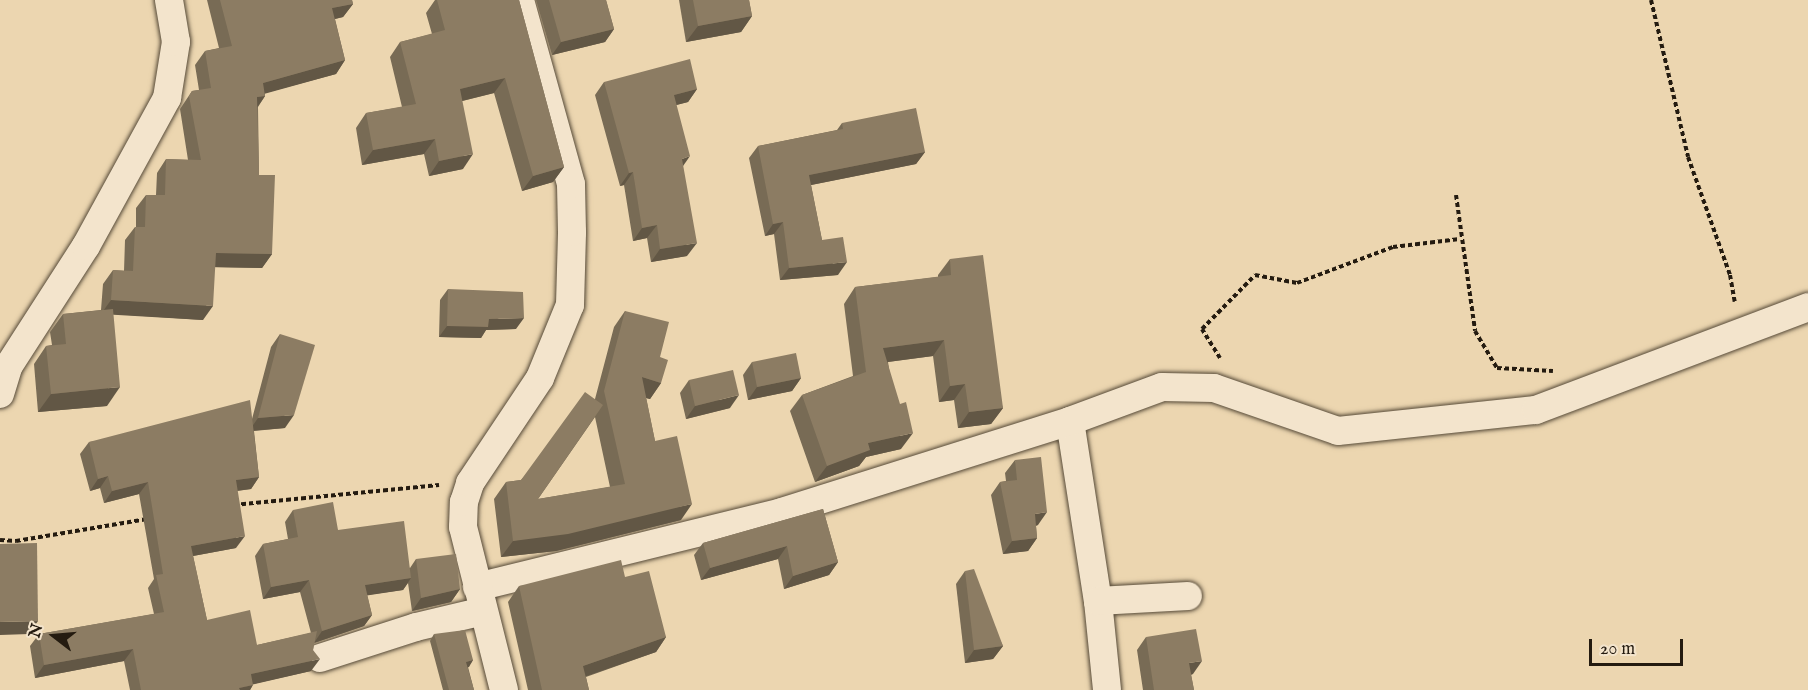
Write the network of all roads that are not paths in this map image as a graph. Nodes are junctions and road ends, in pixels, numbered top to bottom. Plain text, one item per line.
1 (169, 0) edge
2 (520, 0) edge
3 (1808, 307) edge
4 (0, 394) edge
5 (1070, 421) junction
6 (1188, 596) dead end
7 (480, 599) junction
8 (1098, 601) junction
9 (320, 658) edge
10 (504, 690) edge
11 (1107, 690) edge

1 - 4 street
2 - 7 street
3 - 5 street
5 - 7 street
5 - 8 street
6 - 8 street
7 - 9 street
7 - 10 street
8 - 11 street

